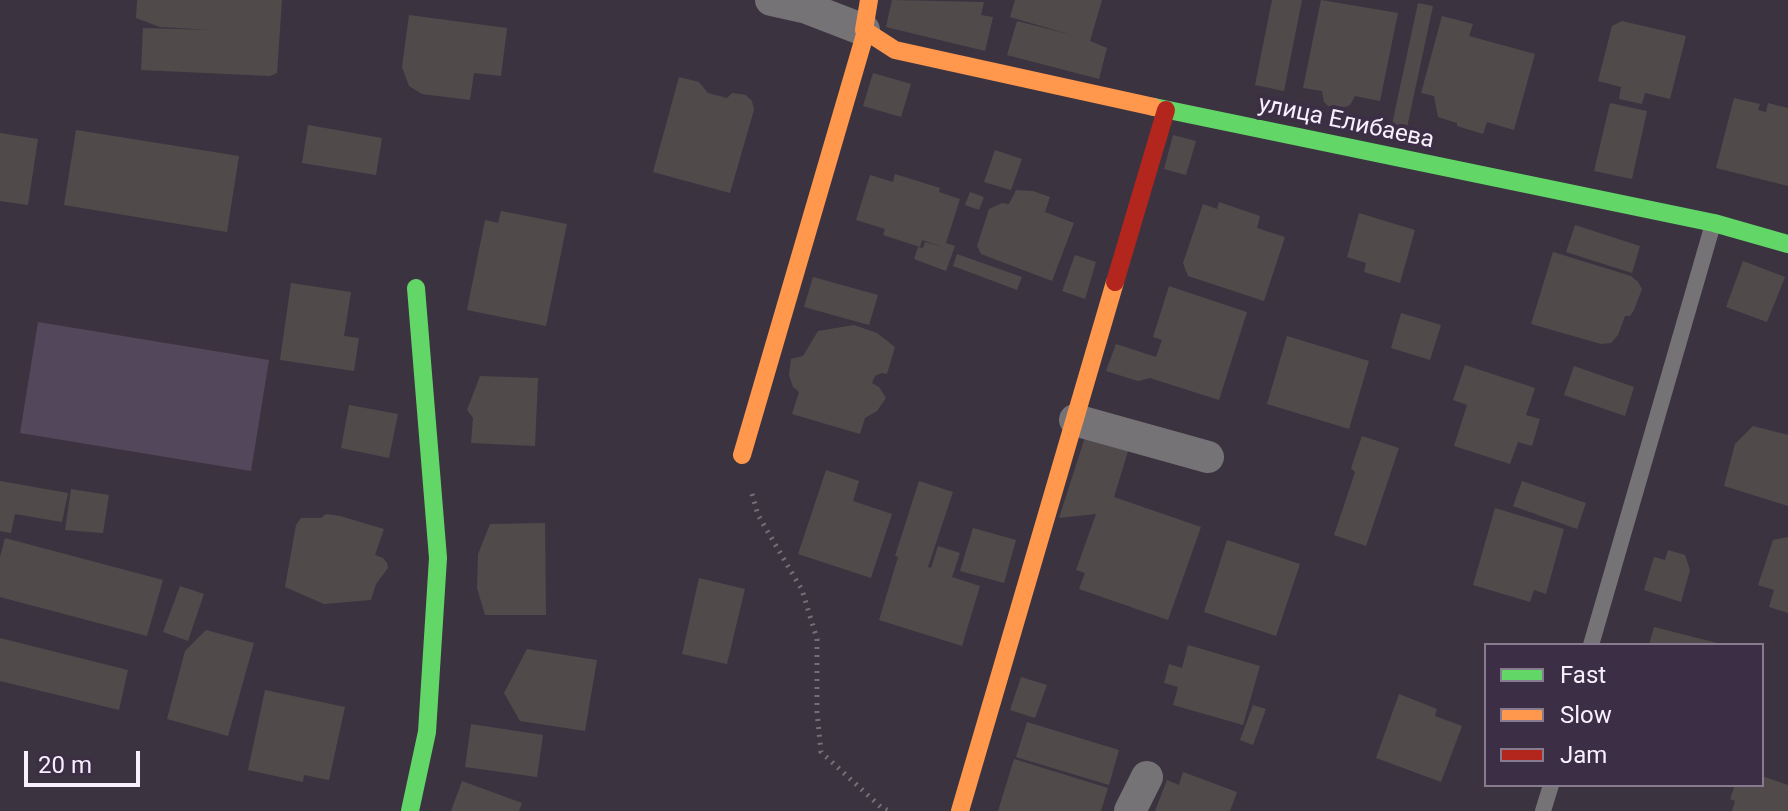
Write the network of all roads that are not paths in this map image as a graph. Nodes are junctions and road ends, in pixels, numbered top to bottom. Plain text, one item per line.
1 (771, 0) edge
2 (866, 20) edge
3 (1166, 110) junction
4 (1714, 223) junction
5 (1788, 244) edge
6 (416, 288) dead end
7 (1075, 420) junction
8 (742, 455) road end
9 (1208, 457) dead end
10 (1592, 643) edge
11 (1147, 777) dead end
12 (1550, 787) edge
13 (410, 811) edge
14 (960, 811) edge
15 (1130, 811) edge
16 (1543, 811) edge

1 - 2 street
2 - 3 street, улица Елибаева
2 - 8 street
3 - 4 street, улица Елибаева
3 - 7 street
4 - 5 street, улица Елибаева
4 - 10 lane
6 - 13 street
7 - 9 street
7 - 14 street
11 - 15 street
12 - 16 lane

